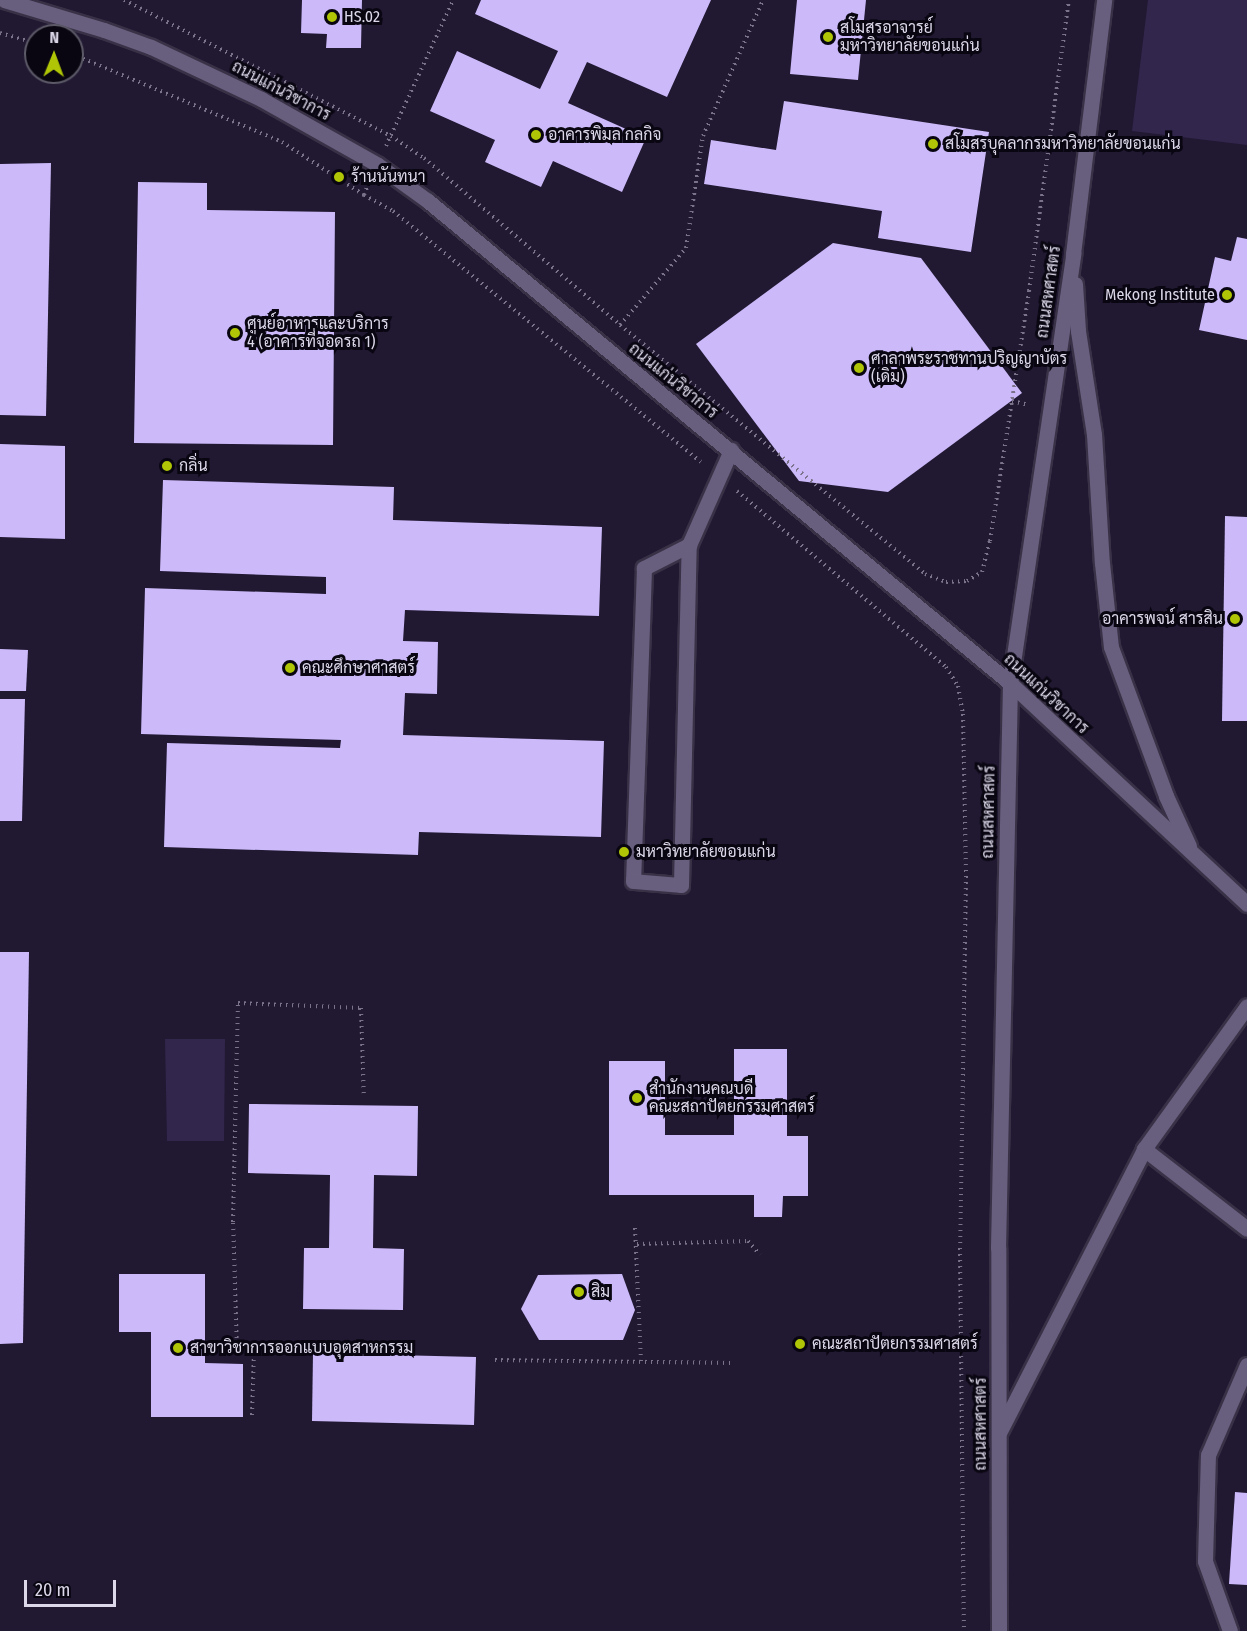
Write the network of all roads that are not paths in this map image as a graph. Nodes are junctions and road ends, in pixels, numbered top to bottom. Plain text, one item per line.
1 (4, 0) edge
2 (1104, 0) edge
3 (1073, 254) junction
4 (731, 450) junction
5 (689, 545) junction
6 (1010, 683) junction
7 (1192, 855) junction
8 (1247, 904) edge
9 (1247, 1006) edge
10 (1144, 1149) junction
11 (1247, 1229) edge
12 (1247, 1365) edge
13 (1000, 1431) junction
14 (999, 1631) edge
15 (1230, 1631) edge

1 - 4 street, ถนนแก่นวิชาการ
2 - 3 street, ถนนสหศาสตร์
3 - 6 street, ถนนสหศาสตร์
3 - 7 street
4 - 5 street
4 - 6 street, ถนนแก่นวิชาการ
5 - 5 street
6 - 7 street, ถนนแก่นวิชาการ
6 - 13 street, ถนนสหศาสตร์
7 - 8 street, ถนนแก่นวิชาการ
9 - 10 street
10 - 11 street
10 - 13 street
12 - 15 street
13 - 14 street, ถนนสหศาสตร์

